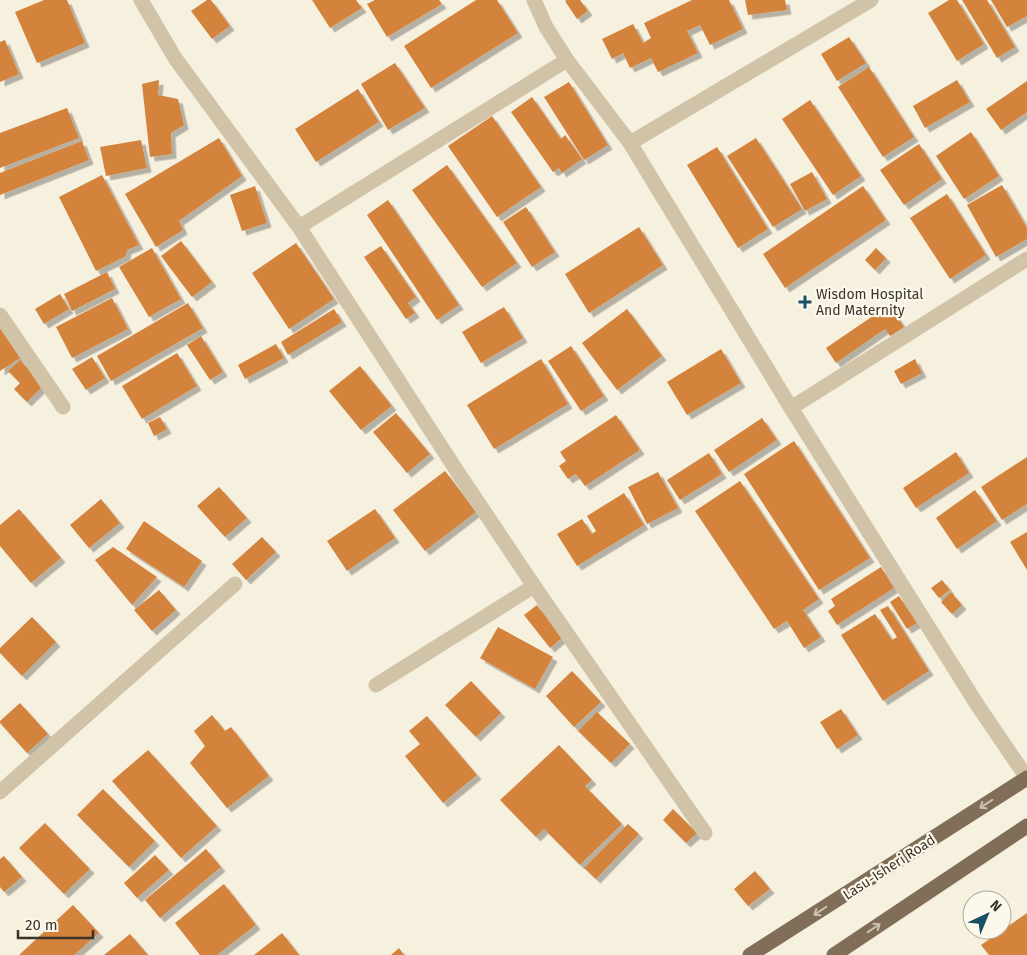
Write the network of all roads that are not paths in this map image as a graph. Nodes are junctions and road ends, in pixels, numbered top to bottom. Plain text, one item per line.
1 (141, 0) edge
2 (534, 0) edge
3 (871, 0) edge
4 (567, 60) junction
5 (630, 143) junction
6 (300, 227) junction
7 (1027, 259) edge
8 (0, 315) edge
9 (62, 407) dead end
10 (791, 408) junction
11 (235, 584) dead end
12 (534, 586) junction
13 (376, 685) dead end
14 (1027, 778) edge
15 (0, 792) edge
16 (1027, 826) edge
17 (705, 833) dead end
18 (750, 955) edge
19 (834, 955) edge

1 - 6 street
2 - 4 street
3 - 5 street
4 - 5 street
4 - 6 street
5 - 10 street
6 - 12 street
7 - 10 street
8 - 9 street
10 - 14 street
11 - 15 street
12 - 13 street
12 - 17 street
14 -> 18 main road, Lasu-Isheri Road
19 -> 16 main road

